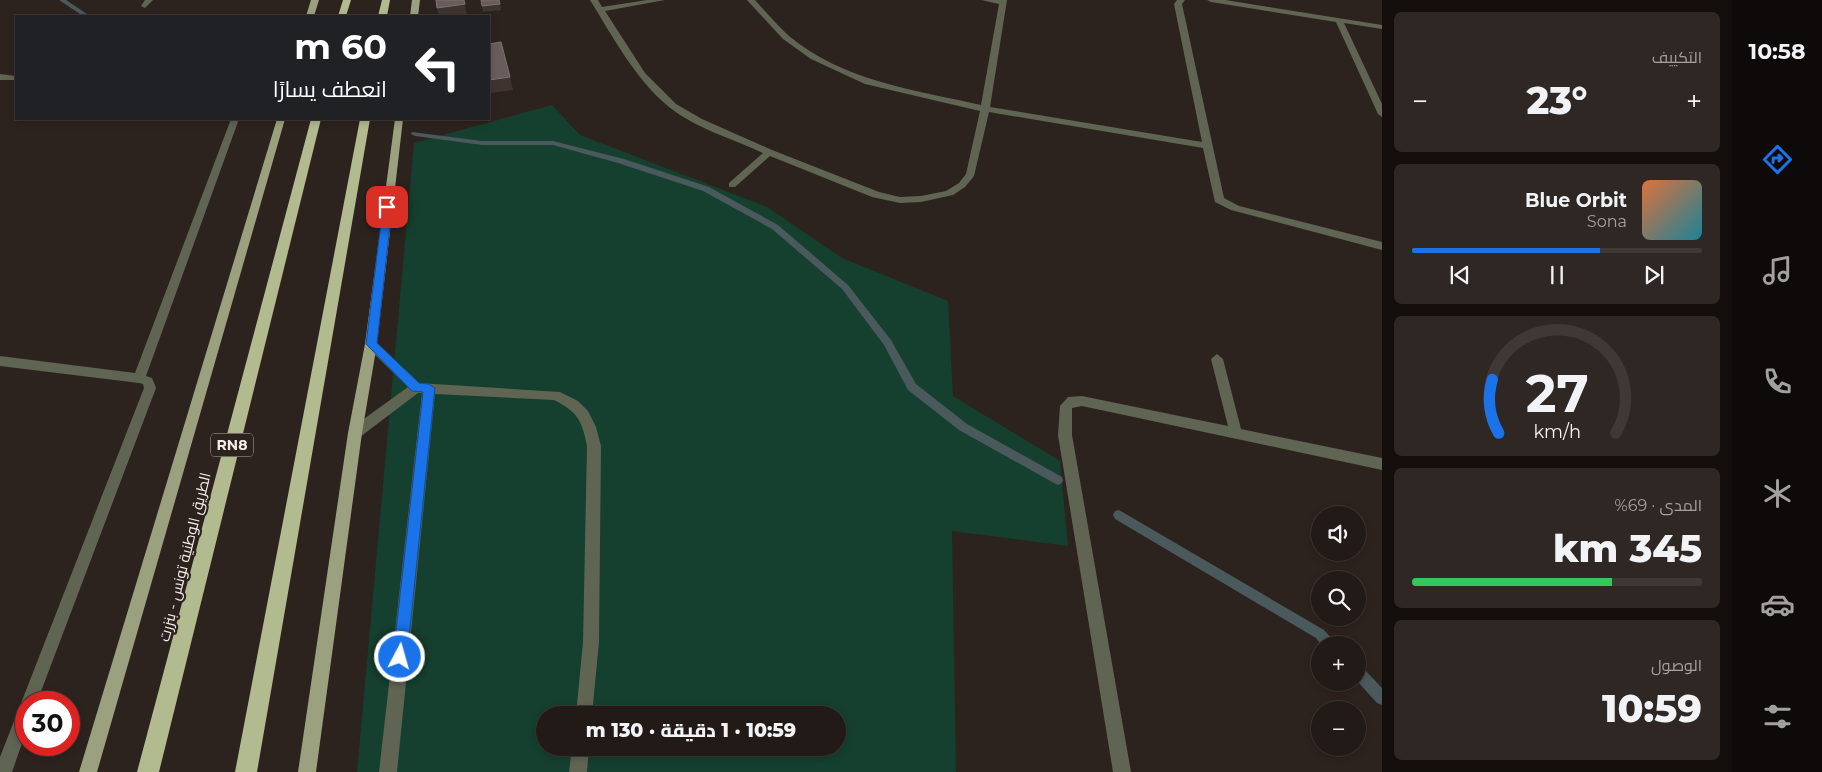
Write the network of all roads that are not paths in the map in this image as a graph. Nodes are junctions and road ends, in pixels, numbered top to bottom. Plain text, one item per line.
1 (315, 0) edge
2 (347, 0) edge
3 (386, 0) edge
4 (416, 0) edge
5 (594, 0) edge
6 (662, 0) edge
7 (751, 0) edge
8 (985, 0) edge
9 (1181, 0) edge
10 (1211, 0) edge
11 (1003, 1) edge
12 (600, 10) junction
13 (310, 15) edge
14 (342, 15) edge
15 (384, 15) edge
16 (414, 15) edge
17 (1339, 20) junction
18 (1382, 27) edge
19 (0, 77) edge
20 (15, 78) edge
21 (985, 109) junction
22 (1382, 114) edge
23 (235, 120) edge
24 (281, 120) edge
25 (316, 120) edge
26 (365, 120) edge
27 (399, 120) edge
28 (1209, 146) junction
29 (769, 152) junction
30 (732, 185) dead end
31 (1382, 246) edge
32 (371, 344) junction
33 (1217, 359) dead end
34 (3, 365) edge
35 (139, 378) junction
36 (422, 388) junction
37 (355, 433) junction
38 (1236, 434) junction
39 (1382, 464) edge
40 (33, 691) edge
41 (585, 706) edge
42 (15, 738) edge
43 (580, 756) edge
44 (2, 772) edge
45 (88, 772) edge
46 (148, 772) edge
47 (246, 772) edge
48 (307, 772) edge
49 (388, 772) edge
50 (578, 772) edge
51 (1122, 772) edge

1 - 13 main road
2 - 14 highway
3 - 15 highway
4 - 16 main road
5 - 12 street
6 - 12 street
7 - 21 street
8 - 11 street
9 - 28 street
10 - 17 street
11 - 21 street
12 - 29 street
17 - 18 street
17 - 22 street
19 - 20 street
21 - 28 street
21 - 29 street
23 - 35 street
24 - 45 main road
25 - 46 highway, الطريق الوطنية تونس - بنزرت / RN8
26 - 47 highway
27 - 32 main road
28 - 31 street
29 - 30 street
32 - 36 street
32 - 37 main road
33 - 38 street
34 - 35 street
35 - 40 street
36 - 37 street
36 - 41 street
36 - 49 street
37 - 48 main road
38 - 39 street
38 - 51 street
42 - 44 street
43 - 50 street

